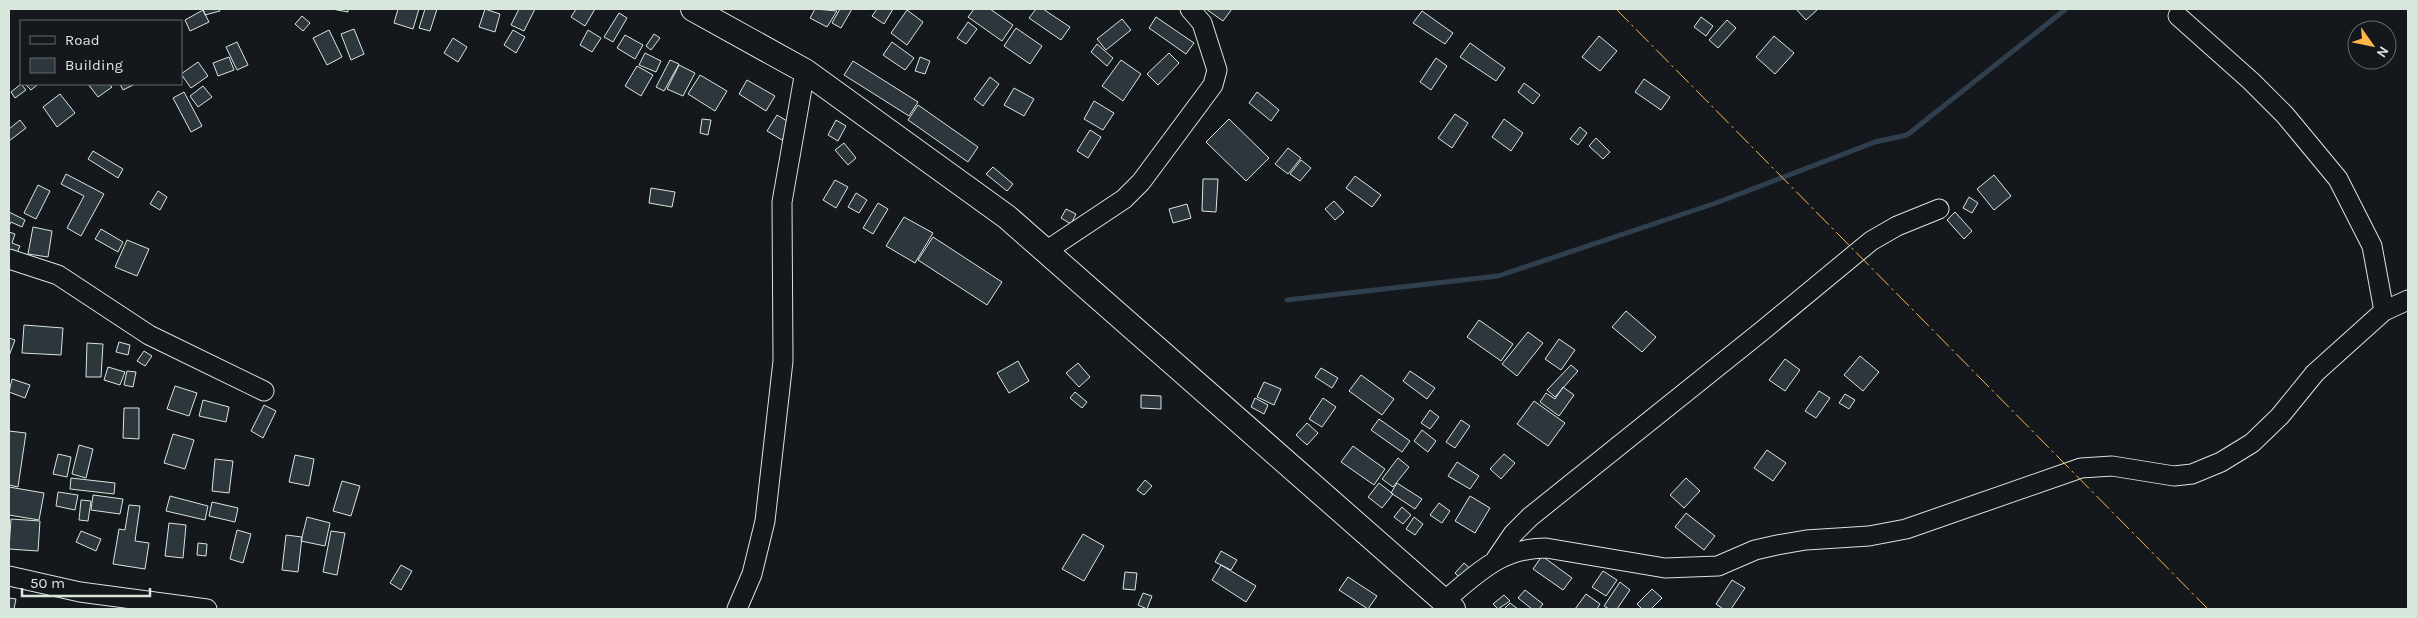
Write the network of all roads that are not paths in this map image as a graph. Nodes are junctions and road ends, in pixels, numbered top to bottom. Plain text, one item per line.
1 (694, 9) edge
2 (1190, 9) edge
3 (2178, 16) dead end
4 (805, 71) junction
5 (1939, 209) dead end
6 (1046, 251) junction
7 (9, 259) edge
8 (2408, 300) edge
9 (2384, 311) junction
10 (264, 391) dead end
11 (1496, 559) junction
12 (9, 576) edge
13 (81, 601) edge
14 (1449, 605) edge
15 (207, 609) edge
16 (737, 609) edge

1 - 4 main road
2 - 6 street
3 - 9 street
4 - 6 main road
4 - 16 street
5 - 11 street
6 - 14 main road
7 - 10 street
8 - 9 street
9 - 11 street
11 - 14 street
12 - 13 street
13 - 15 street

